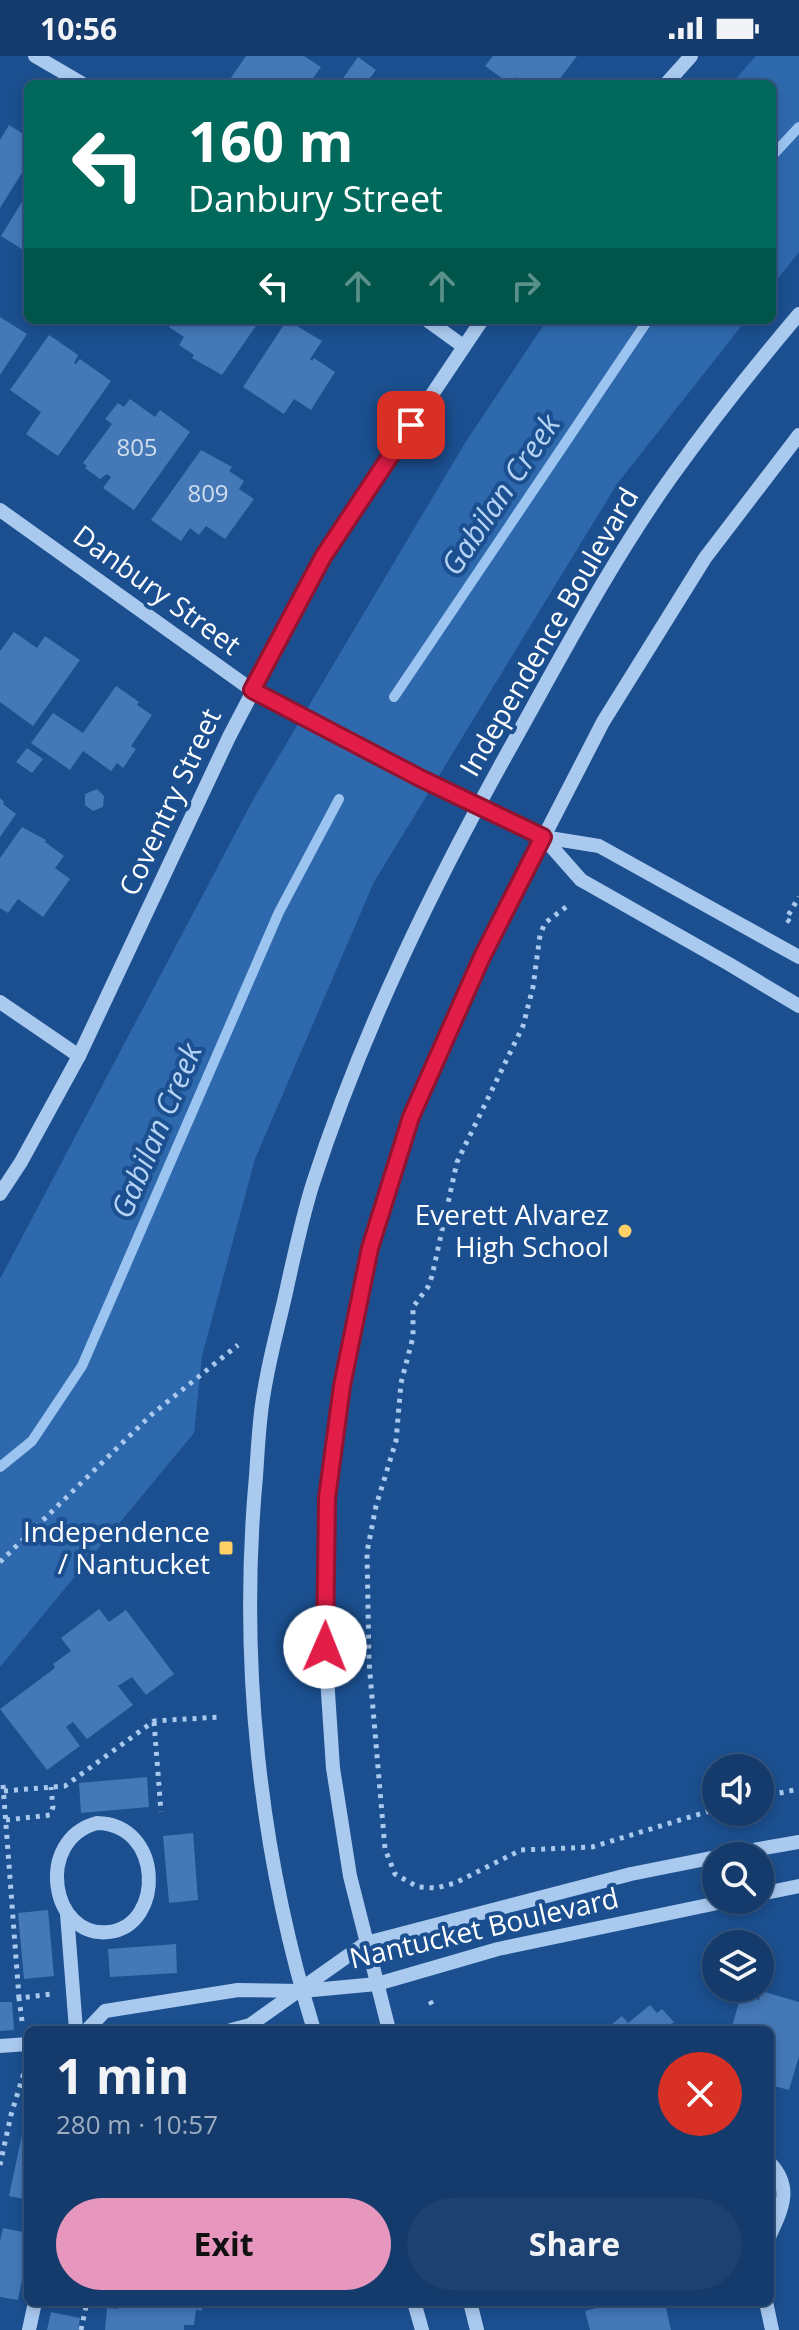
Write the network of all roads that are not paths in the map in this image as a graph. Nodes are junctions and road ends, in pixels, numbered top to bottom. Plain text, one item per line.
1 (35, 56) edge
2 (691, 56) edge
3 (76, 80) edge
4 (670, 80) edge
5 (799, 314) edge
6 (433, 324) edge
7 (479, 324) edge
8 (463, 346) junction
9 (799, 435) edge
10 (0, 510) edge
11 (252, 690) junction
12 (477, 806) junction
13 (543, 837) junction
14 (799, 957) edge
15 (0, 1002) edge
16 (799, 1006) edge
17 (79, 1056) junction
18 (0, 1194) edge
19 (799, 1842) edge
20 (774, 1846) edge
21 (702, 1859) edge
22 (799, 1886) edge
23 (774, 1891) edge
24 (702, 1906) edge
25 (67, 1914) junction
26 (366, 1943) junction
27 (377, 1984) junction
28 (302, 1991) junction
29 (76, 2026) edge
30 (91, 2026) edge
31 (246, 2026) edge
32 (313, 2026) edge
33 (388, 2026) edge
34 (24, 2044) edge
35 (0, 2046) edge
36 (774, 2169) edge
37 (774, 2228) edge
38 (34, 2306) edge
39 (415, 2306) edge
40 (471, 2306) edge
41 (767, 2306) edge
42 (29, 2330) edge
43 (422, 2330) edge
44 (477, 2330) edge
45 (772, 2330) edge

1 - 3 street
2 - 4 street
5 - 12 street, Independence Boulevard
6 - 8 street
7 - 8 street, Coventry Street
8 - 11 street, Coventry Street
9 - 13 street
10 - 11 street, Danbury Street
11 - 12 street, Danbury Street
11 - 17 street, Coventry Street
12 - 13 street, Danbury Street
12 - 28 street, Independence Boulevard
13 - 14 street
13 - 16 street
13 - 26 street
15 - 17 street
17 - 18 street, Coventry Street
19 - 20 street, Nantucket Boulevard
21 - 26 street, Nantucket Boulevard
22 - 23 street
24 - 27 street, Nantucket Boulevard
25 - 25 street
25 - 29 street
26 - 27 street
26 - 28 street, Nantucket Boulevard
27 - 28 street, Nantucket Boulevard
27 - 33 street
28 - 30 street
28 - 31 street
28 - 32 street, Independence Boulevard
34 - 35 street
36 - 37 street
38 - 42 street
39 - 43 street
40 - 44 street
41 - 45 street

